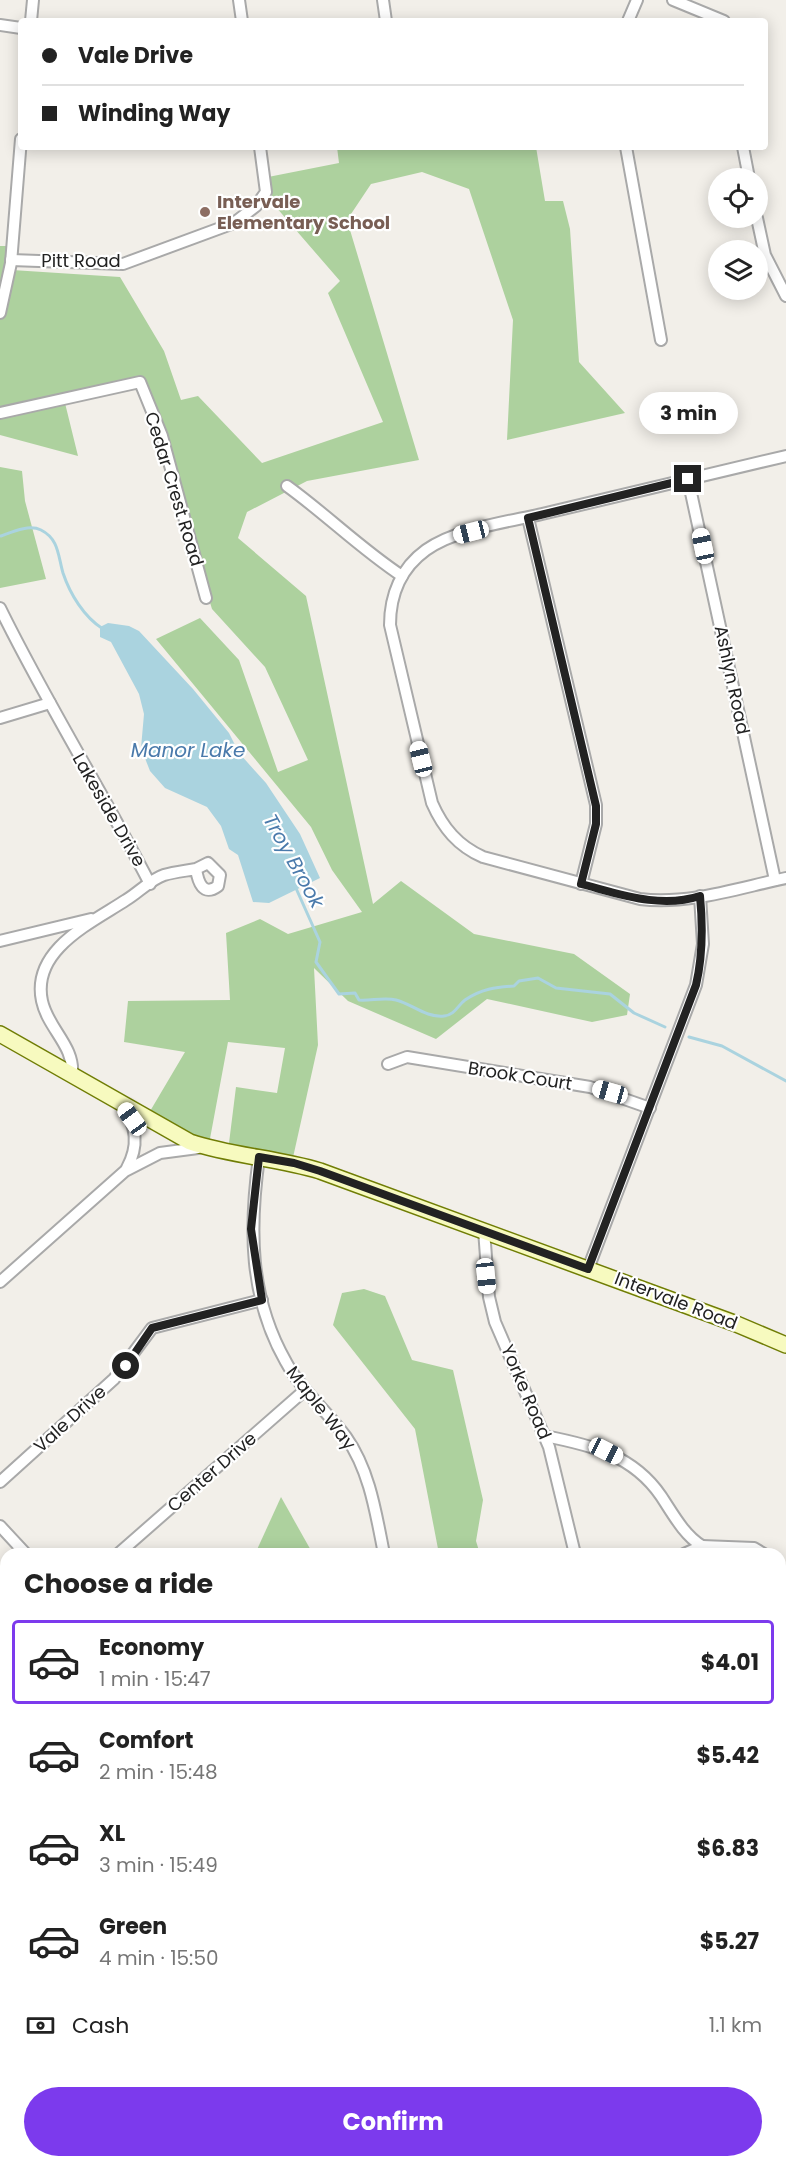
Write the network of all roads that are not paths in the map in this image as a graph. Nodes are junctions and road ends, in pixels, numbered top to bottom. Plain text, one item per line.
1 (33, 0) edge
2 (239, 0) edge
3 (383, 0) edge
4 (637, 0) edge
5 (673, 0) edge
6 (31, 18) edge
7 (242, 18) edge
8 (386, 18) edge
9 (629, 18) edge
10 (717, 18) edge
11 (0, 25) edge
12 (18, 28) edge
13 (20, 150) edge
14 (260, 150) edge
15 (627, 150) edge
16 (744, 150) edge
17 (747, 168) edge
18 (759, 228) edge
19 (11, 260) junction
20 (786, 296) edge
21 (0, 313) edge
22 (661, 340) dead end
23 (0, 413) edge
24 (786, 456) edge
25 (688, 479) junction
26 (288, 486) dead end
27 (528, 518) junction
28 (402, 576) junction
29 (206, 598) dead end
30 (0, 608) edge
31 (50, 703) junction
32 (0, 718) edge
33 (196, 869) dead end
34 (780, 879) edge
35 (150, 884) junction
36 (581, 884) junction
37 (700, 896) junction
38 (100, 917) junction
39 (0, 941) edge
40 (0, 1034) edge
41 (388, 1064) dead end
42 (72, 1075) junction
43 (121, 1103) junction
44 (650, 1108) junction
45 (215, 1150) junction
46 (259, 1157) junction
47 (125, 1171) junction
48 (484, 1230) junction
49 (588, 1269) junction
50 (0, 1282) edge
51 (262, 1300) junction
52 (786, 1345) edge
53 (305, 1390) junction
54 (545, 1436) junction
55 (0, 1482) edge
56 (0, 1526) edge
57 (702, 1546) junction
58 (20, 1548) edge
59 (125, 1548) edge
60 (383, 1548) edge
61 (574, 1548) edge
62 (698, 1548) edge
63 (721, 1548) edge

1 - 6 street
2 - 7 street
3 - 8 street
4 - 9 street
5 - 10 street
11 - 12 street
13 - 19 street
14 - 19 street, Pitt Road
15 - 22 street
16 - 17 street
18 - 20 street
19 - 21 street
23 - 29 street, Cedar Crest Road
24 - 25 street
25 - 27 street
25 - 34 street, Ashlyn Road
26 - 28 street
27 - 28 street
27 - 36 street
28 - 36 street
30 - 31 street, Lakeside Drive
31 - 32 street
31 - 35 street, Lakeside Drive
33 - 35 street
34 - 37 street
35 - 38 street, Lakeside Drive
36 - 37 street
37 - 44 street
38 - 39 street
38 - 42 street, Lakeside Drive
40 - 42 street, Intervale Road
41 - 44 street, Brook Court
42 - 43 street, Intervale Road
43 - 45 street, Intervale Road
43 - 47 street
44 - 49 street
45 - 46 street, Intervale Road
45 - 47 street
46 - 48 street, Intervale Road
46 - 51 street, Maple Way
47 - 50 street
48 - 49 street, Intervale Road
48 - 54 street, Yorke Road
49 - 52 street, Intervale Road
51 - 53 street, Maple Way
51 - 55 street, Vale Drive
53 - 59 street, Center Drive
53 - 60 street, Maple Way
54 - 57 street
54 - 61 street, Yorke Road
56 - 58 street
57 - 62 street
57 - 63 street

